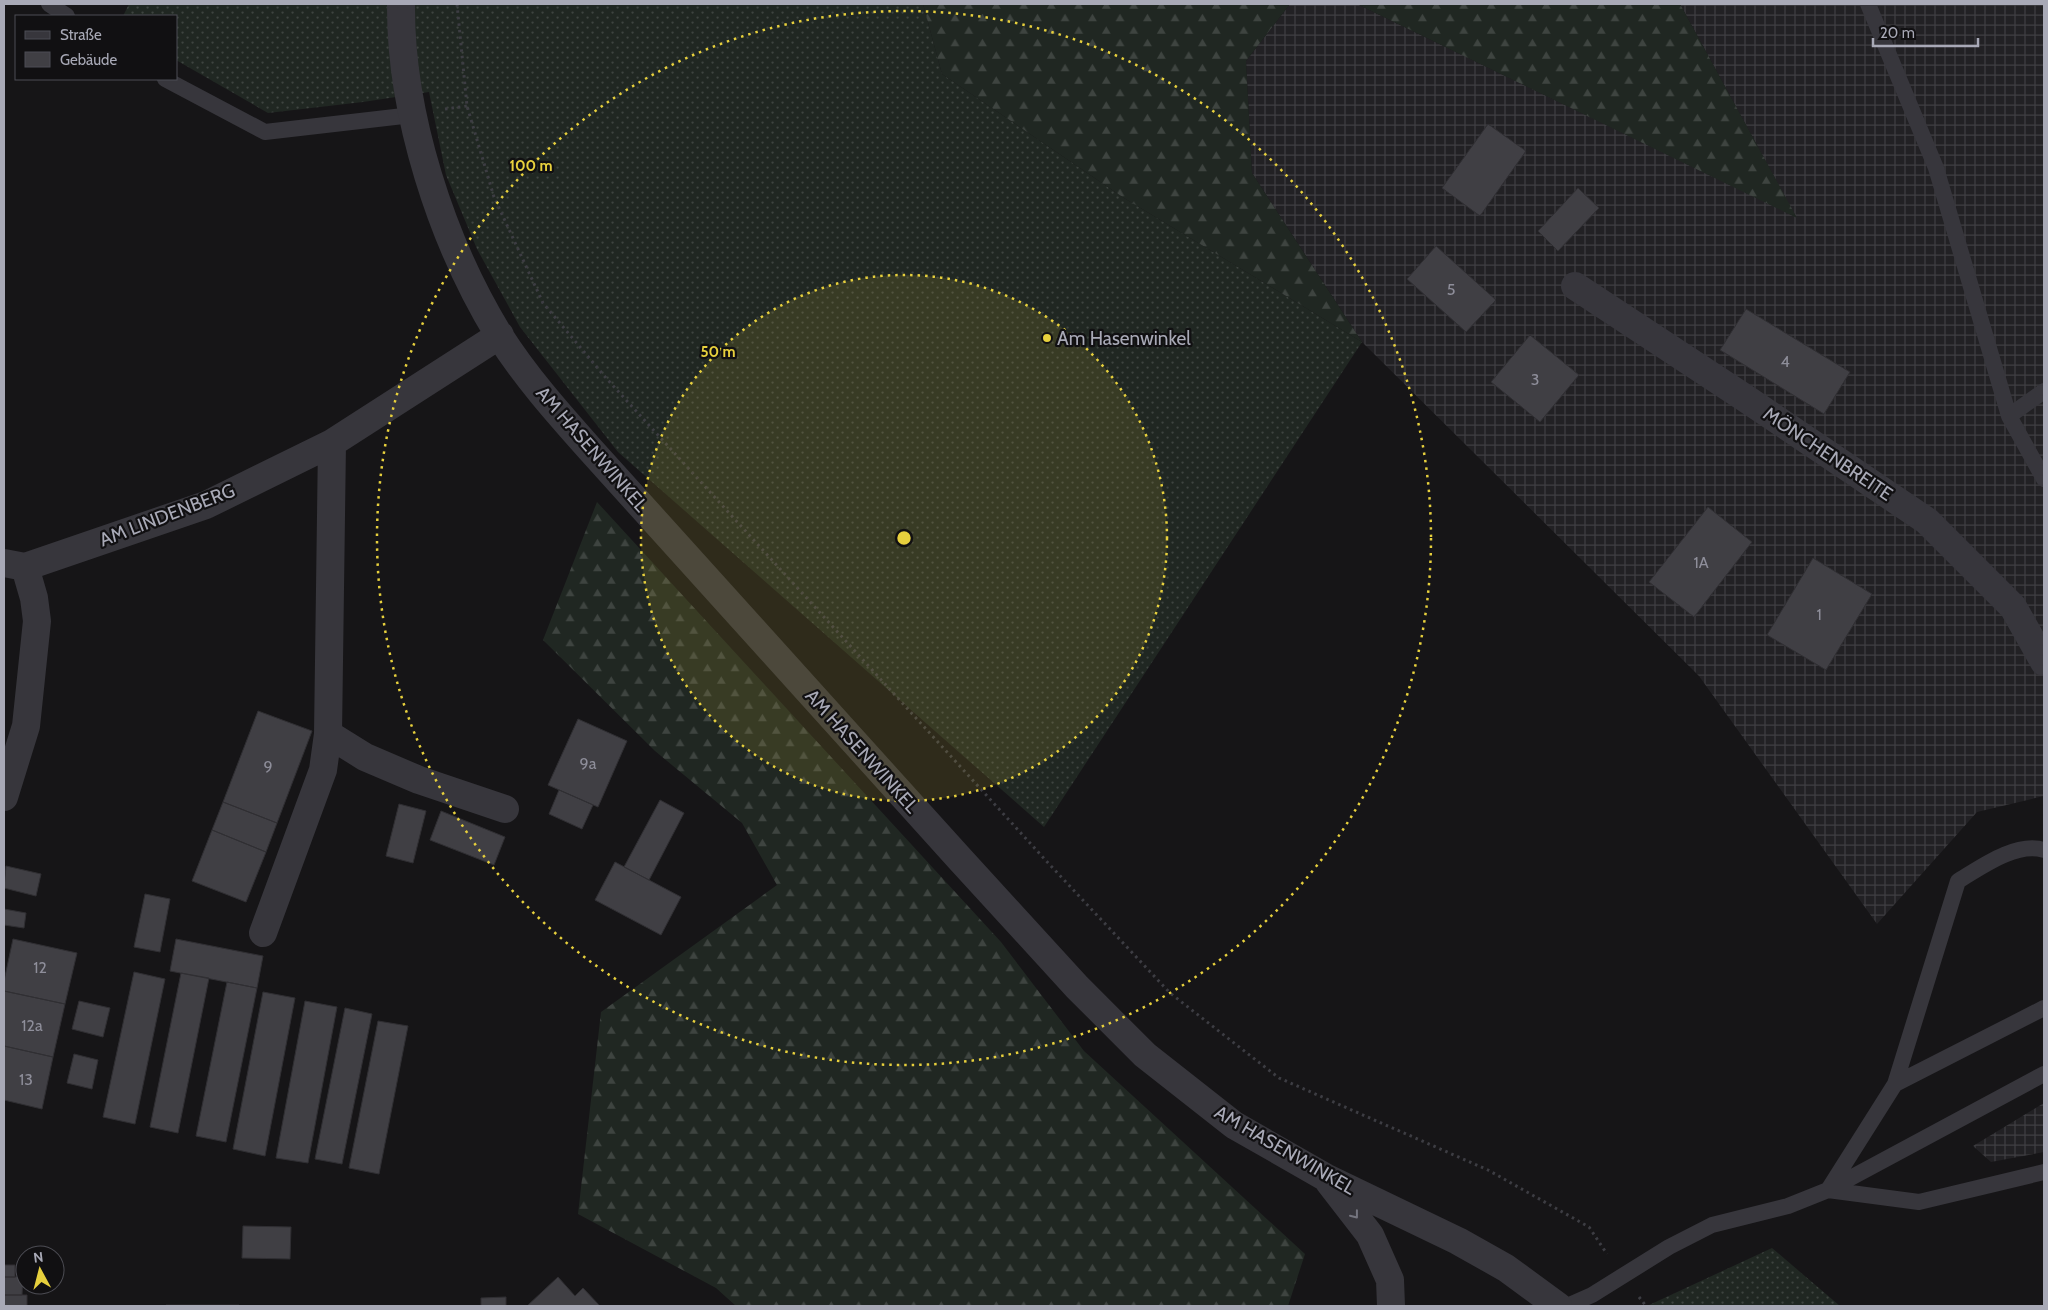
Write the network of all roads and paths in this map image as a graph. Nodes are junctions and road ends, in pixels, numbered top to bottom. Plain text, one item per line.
1 (49, 4) edge
2 (401, 4) edge
3 (458, 4) edge
4 (1868, 4) edge
5 (66, 15) edge
6 (167, 80) edge
7 (412, 115) junction
8 (1575, 286) dead end
9 (500, 335) junction
10 (2044, 391) edge
11 (2009, 416) junction
12 (332, 443) junction
13 (2044, 479) edge
14 (14, 565) edge
15 (2044, 662) edge
16 (328, 734) junction
17 (4, 797) edge
18 (505, 809) dead end
19 (2044, 850) edge
20 (263, 933) dead end
21 (2044, 1008) edge
22 (2044, 1074) edge
23 (1895, 1084) junction
24 (2044, 1172) edge
25 (1325, 1177) junction
26 (1828, 1190) junction
27 (1623, 1277) junction
28 (1391, 1306) edge
29 (1558, 1306) edge
30 (1567, 1306) edge

1 - 5 lane
2 - 7 street, AM HASENWINKEL
3 - 27 path
4 - 11 lane
6 - 7 lane
7 - 9 street, AM HASENWINKEL
8 - 15 street, MÖNCHENBREITE
9 - 12 street, AM LINDENBERG
9 - 25 street, AM HASENWINKEL
10 - 11 lane
11 - 13 lane
12 - 14 street, AM LINDENBERG
12 - 16 street
14 - 17 street, AM LINDENBERG
16 - 18 street
16 - 20 street
19 - 23 lane
21 - 23 lane
22 - 26 lane
23 - 26 lane
24 - 26 lane
25 -> 28 street
25 - 29 street, AM HASENWINKEL
26 - 27 lane
27 - 30 lane

